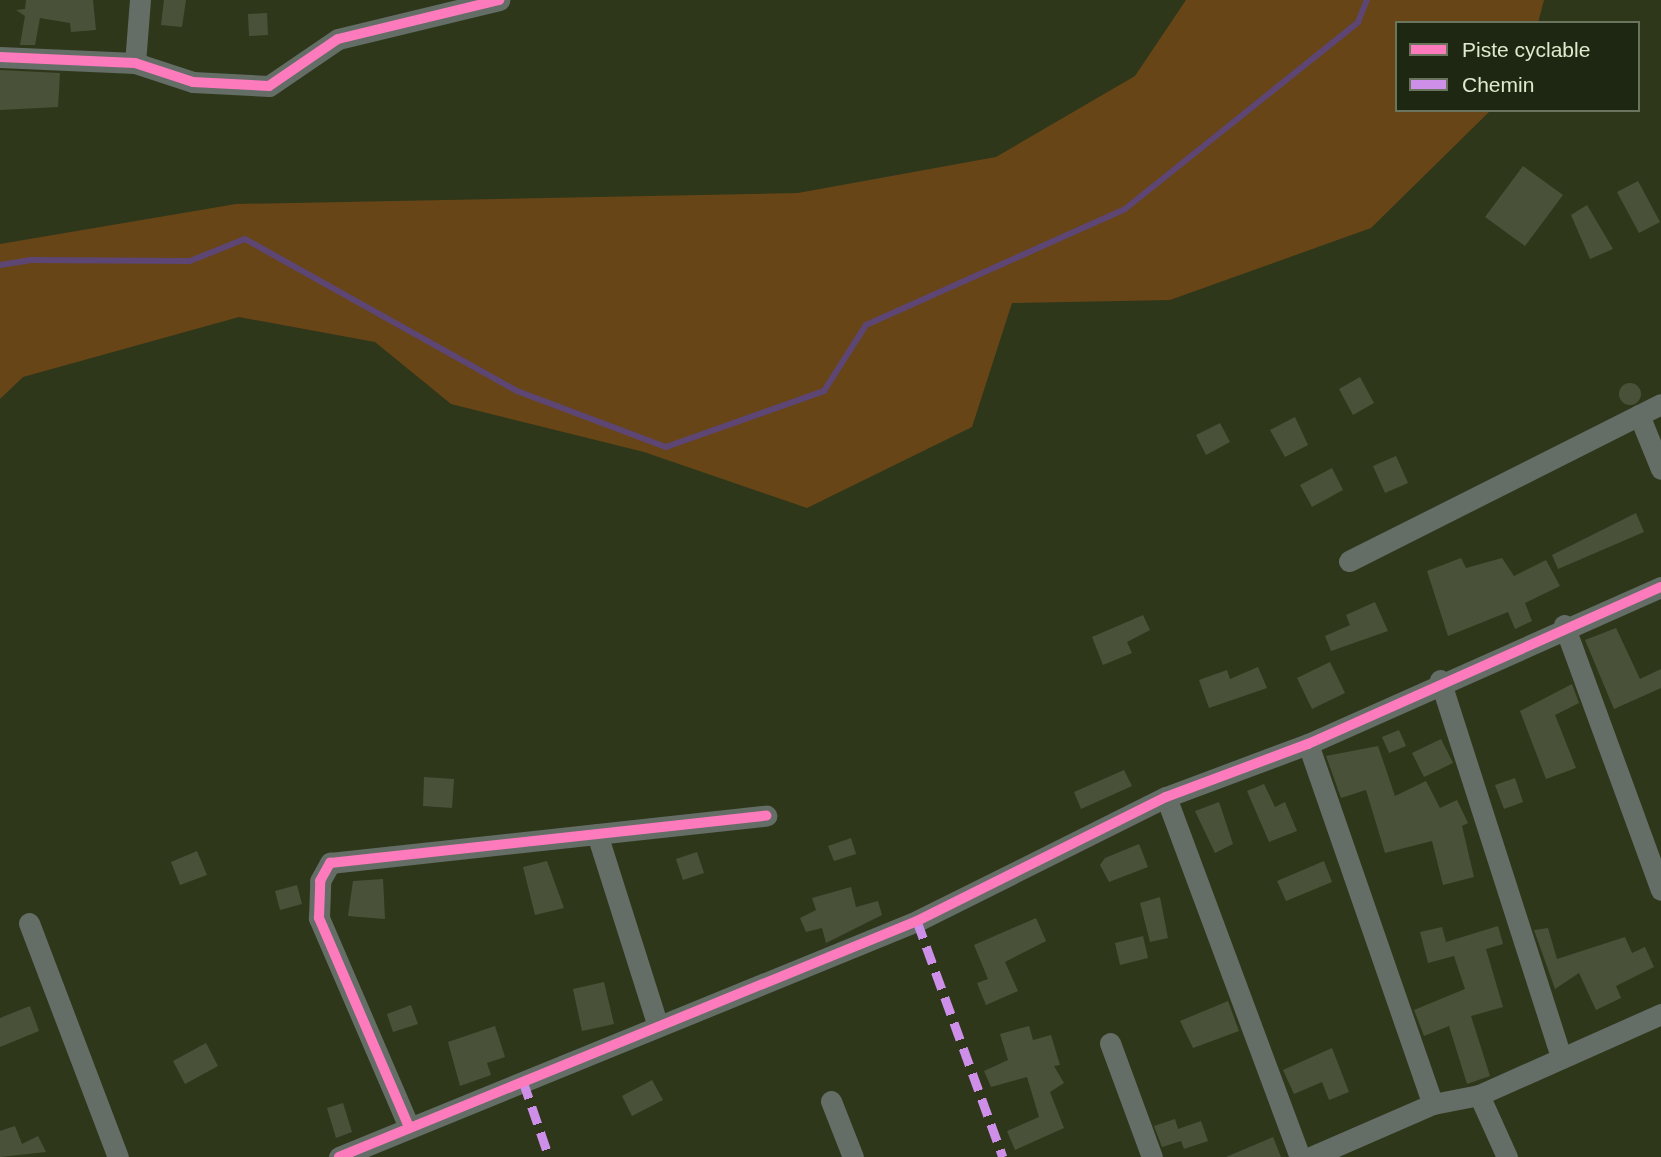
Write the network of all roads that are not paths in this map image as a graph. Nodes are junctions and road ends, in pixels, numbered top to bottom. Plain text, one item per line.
1 (140, 0) edge
2 (499, 0) edge
3 (0, 57) edge
4 (135, 63) junction
5 (1661, 404) edge
6 (1639, 415) junction
7 (1661, 469) edge
8 (1349, 561) dead end
9 (1661, 587) edge
10 (1564, 625) junction
11 (1440, 680) junction
12 (1308, 744) junction
13 (1166, 797) junction
14 (766, 816) dead end
15 (597, 834) junction
16 (1661, 890) edge
17 (29, 923) dead end
18 (1661, 1014) edge
19 (657, 1023) junction
20 (1110, 1042) dead end
21 (1561, 1056) junction
22 (1479, 1095) junction
23 (831, 1101) dead end
24 (1433, 1104) junction
25 (408, 1127) junction
26 (1365, 1148) edge
27 (118, 1157) edge
28 (339, 1157) edge
29 (853, 1157) edge
30 (1152, 1157) edge
31 (1300, 1157) edge
32 (1311, 1157) edge
33 (1507, 1157) edge

1 - 4 street
2 - 4 street
3 - 4 street
5 - 6 street
6 - 7 street
6 - 8 street
9 - 10 street
10 - 11 street
10 - 16 street
11 - 12 street
11 - 21 street
12 - 13 street
12 - 24 street
13 - 19 street
13 - 31 street
14 - 15 street
15 - 19 street
15 - 25 street
17 - 27 street
18 - 21 street
19 - 25 street
20 - 30 street
21 - 22 street
22 - 24 street
22 - 33 street
23 - 29 street
24 - 26 street
25 - 28 street
26 - 32 street

